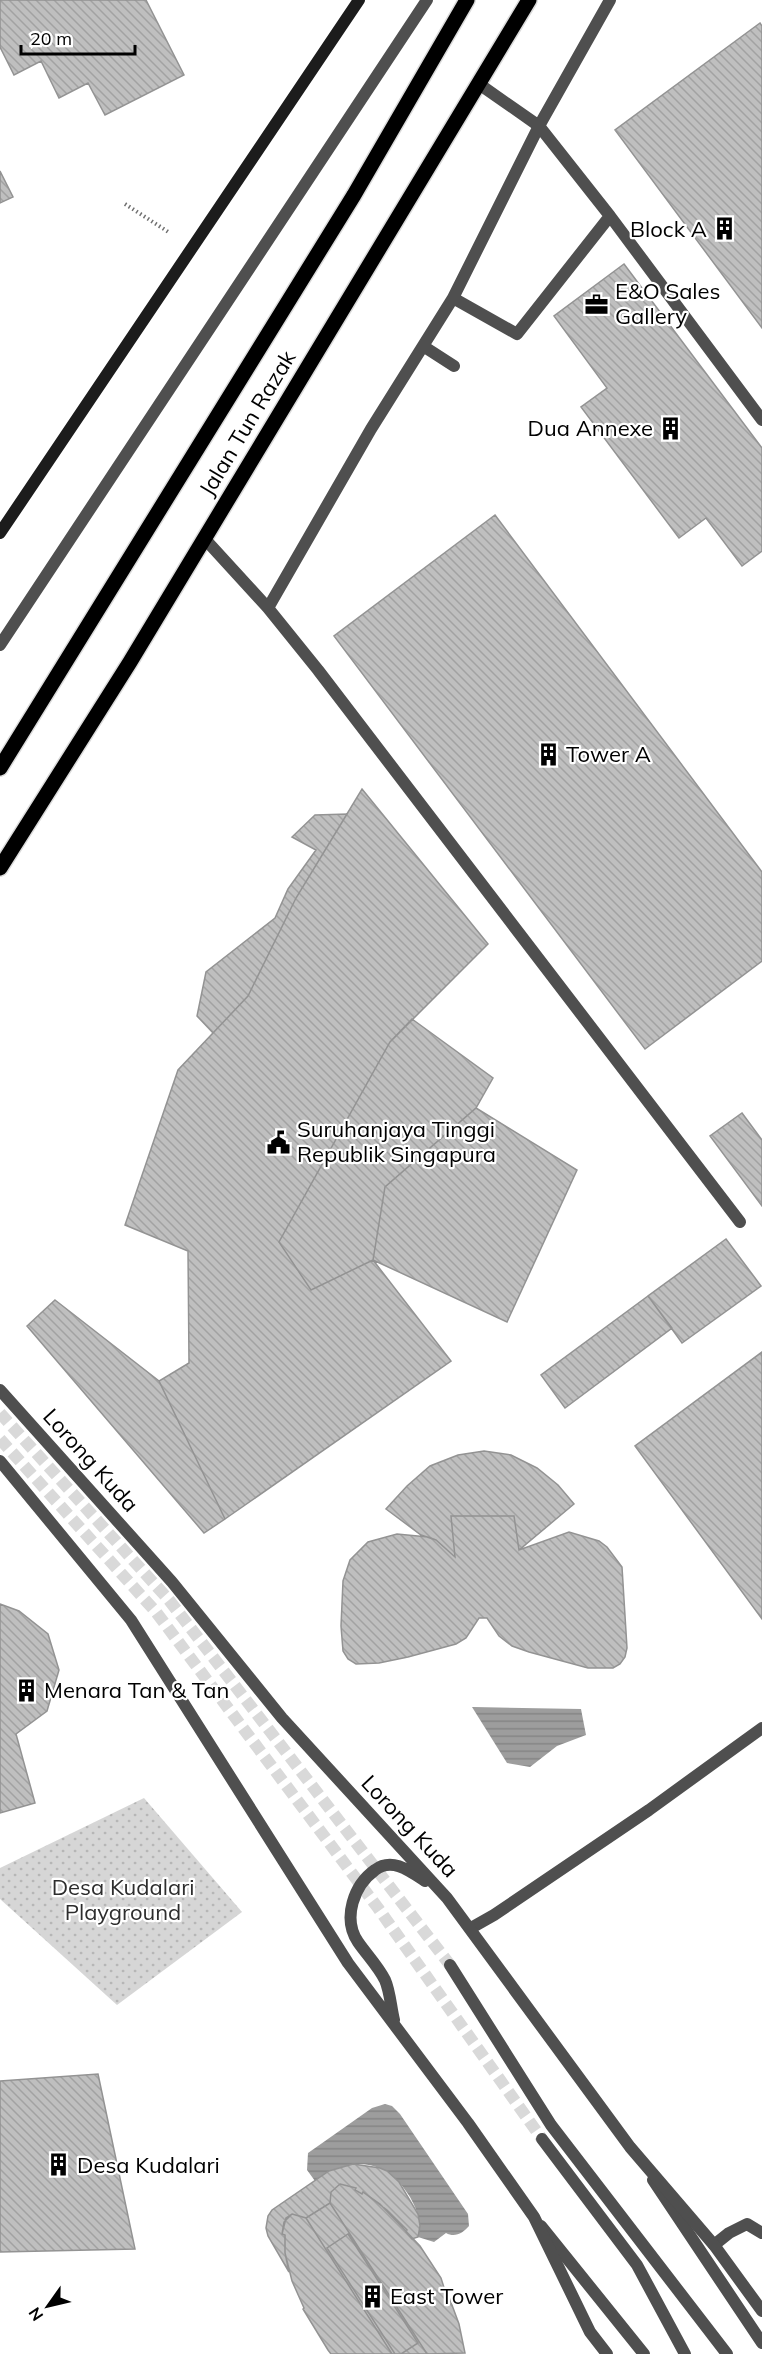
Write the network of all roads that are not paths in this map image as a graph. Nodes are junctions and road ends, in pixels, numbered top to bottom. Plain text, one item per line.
1 (359, 0) edge
2 (427, 0) edge
3 (467, 0) edge
4 (529, 0) edge
5 (610, 0) edge
6 (479, 84) junction
7 (539, 126) junction
8 (610, 216) junction
9 (453, 298) junction
10 (423, 346) junction
11 (454, 366) dead end
12 (762, 420) edge
13 (0, 533) edge
14 (204, 538) junction
15 (268, 608) junction
16 (0, 645) edge
17 (0, 768) edge
18 (0, 868) edge
19 (740, 1222) dead end
20 (0, 1390) edge
21 (0, 1461) edge
22 (762, 1728) edge
23 (447, 1898) junction
24 (471, 1928) junction
25 (450, 1965) tunnel mouth
26 (395, 2025) junction
27 (542, 2139) tunnel mouth
28 (630, 2146) junction
29 (534, 2217) junction
30 (762, 2233) edge
31 (714, 2245) junction
32 (762, 2311) edge
33 (762, 2343) edge
34 (606, 2354) edge
35 (644, 2354) edge
36 (685, 2354) edge
37 (727, 2354) edge

1 - 13 main road
2 - 16 street
3 - 17 main road, Jalan Tun Razak
4 - 6 main road, Jalan Tun Razak
5 - 7 street
6 - 7 street
6 - 14 main road, Jalan Tun Razak
7 - 8 street
7 - 9 street
8 - 9 street
8 - 12 street
9 - 10 street
10 - 11 street
10 - 15 street
14 - 15 street
14 - 18 main road, Jalan Tun Razak
15 - 19 street
20 - 23 street, Lorong Kuda
21 - 26 street
22 - 24 street
23 - 24 street, Lorong Kuda
23 - 26 street
24 - 28 street, Lorong Kuda
25 - 37 street
26 - 29 street
27 - 36 street
28 - 31 street, Lorong Kuda
28 - 33 street
29 - 34 street
29 - 35 street
30 - 31 street
31 - 32 street, Lorong Kuda

